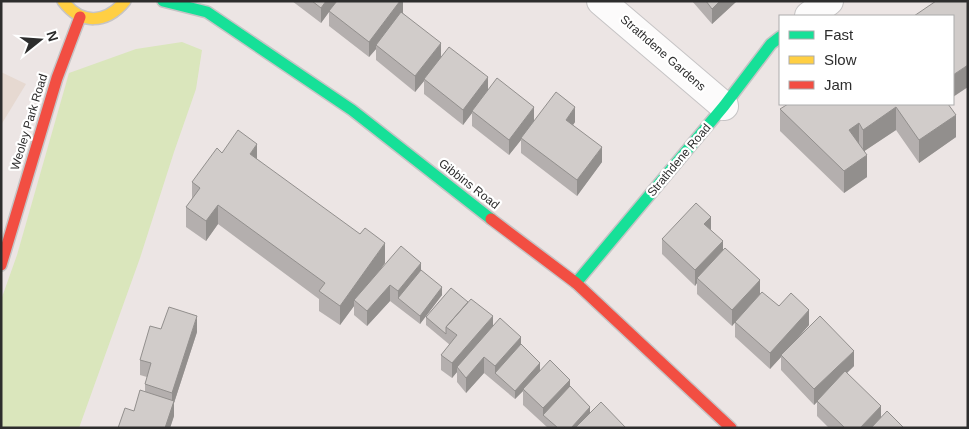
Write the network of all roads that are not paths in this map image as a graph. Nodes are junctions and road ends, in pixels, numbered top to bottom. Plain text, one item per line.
1 (63, 1) edge
2 (125, 1) edge
3 (163, 1) edge
4 (601, 1) edge
5 (829, 1) edge
6 (810, 15) edge
7 (80, 17) junction
8 (779, 38) edge
9 (724, 106) junction
10 (1, 265) edge
11 (576, 283) junction
12 (731, 428) edge

1 - 7 street
2 - 7 street
3 - 11 street, Gibbins Road
4 - 9 street, Strathdene Gardens
5 - 6 street
7 - 10 street, Weoley Park Road
8 - 9 street, Strathdene Road
9 - 11 street, Strathdene Road
11 - 12 street, Gibbins Road

